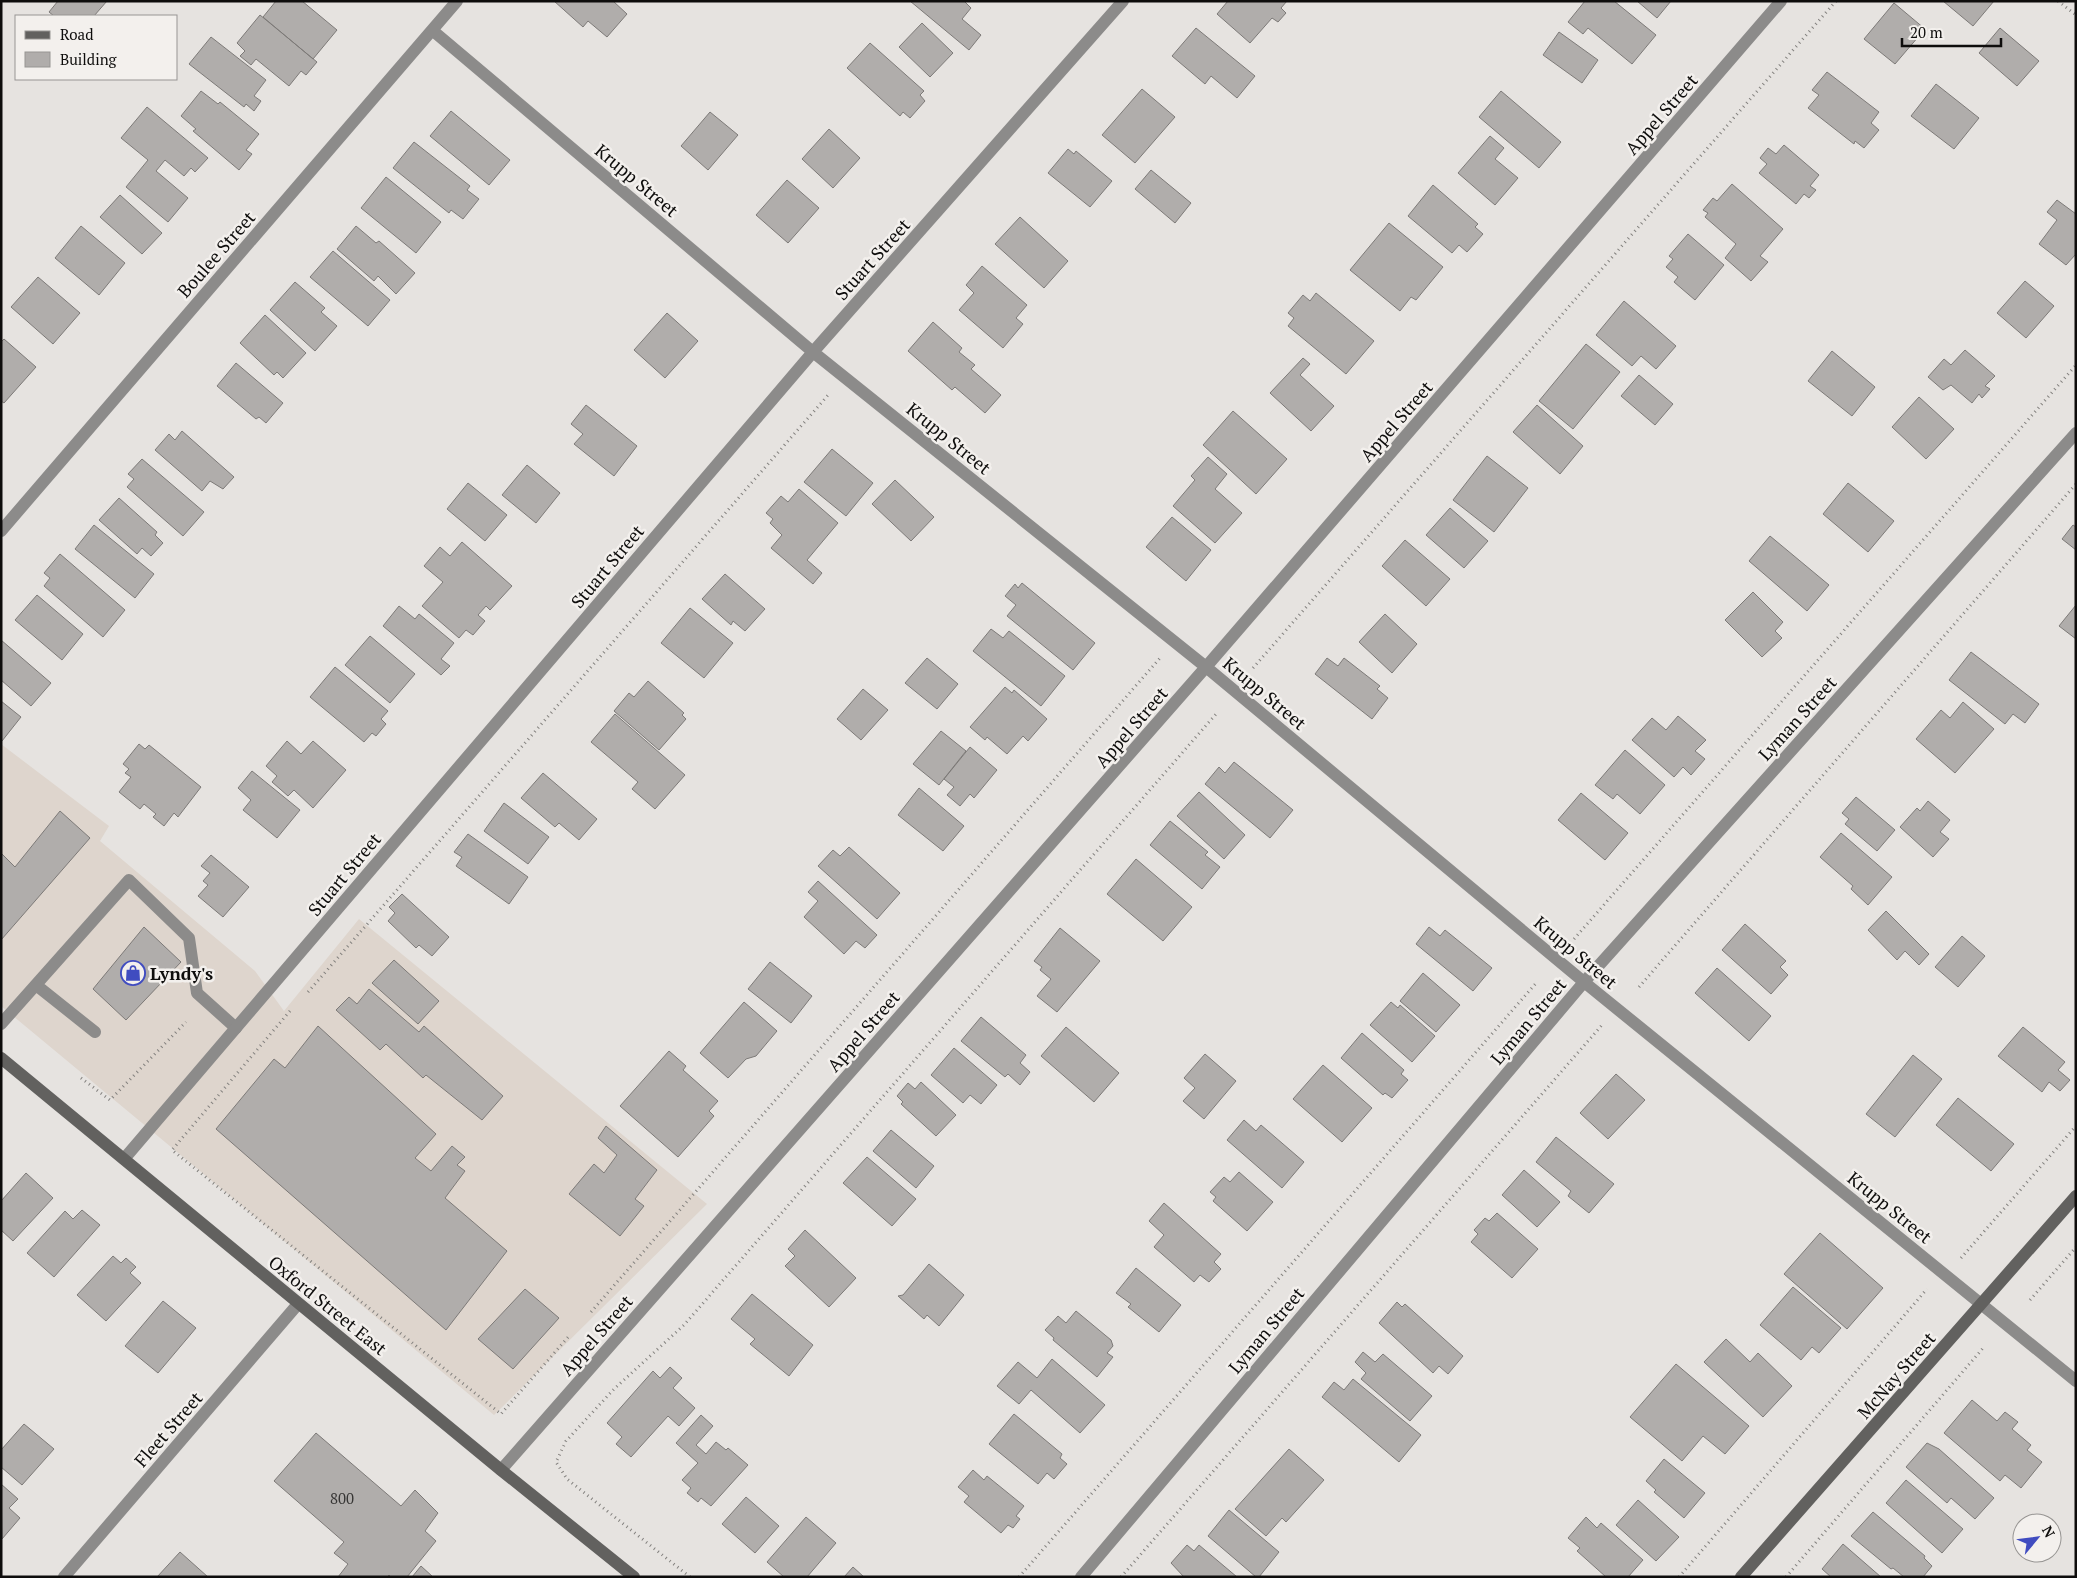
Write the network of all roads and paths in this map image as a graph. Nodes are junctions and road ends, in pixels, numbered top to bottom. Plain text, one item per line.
1 (457, 1) edge
2 (1123, 1) edge
3 (1781, 1) edge
4 (1836, 1) edge
5 (2058, 1) edge
6 (2076, 15) edge
7 (432, 30) junction
8 (813, 352) junction
9 (2076, 365) edge
10 (845, 377) junction
11 (2076, 433) edge
12 (2076, 484) edge
13 (1, 531) edge
14 (1175, 642) junction
15 (1206, 667) junction
16 (1253, 668) dead end
17 (1216, 714) dead end
18 (1574, 939) dead end
19 (1538, 982) dead end
20 (1584, 982) junction
21 (36, 986) junction
22 (1639, 987) dead end
23 (308, 992) dead end
24 (290, 1011) dead end
25 (186, 1022) dead end
26 (1, 1024) edge
27 (1602, 1024) dead end
28 (236, 1028) junction
29 (95, 1032) dead end
30 (1, 1058) edge
31 (81, 1078) dead end
32 (2076, 1126) edge
33 (124, 1159) junction
34 (2076, 1196) edge
35 (2076, 1247) edge
36 (1961, 1258) dead end
37 (1928, 1288) dead end
38 (2030, 1300) dead end
39 (298, 1304) junction
40 (1982, 1304) junction
41 (591, 1312) dead end
42 (570, 1335) dead end
43 (1984, 1347) dead end
44 (2076, 1381) edge
45 (501, 1470) junction
46 (64, 1577) edge
47 (634, 1577) edge
48 (690, 1577) edge
49 (1019, 1577) edge
50 (1081, 1577) edge
51 (1121, 1577) edge
52 (1679, 1577) edge
53 (1741, 1577) edge
54 (1786, 1577) edge

1 - 7 street, Boulee Street
2 - 8 street, Stuart Street
3 - 15 street, Appel Street
4 - 16 path
5 - 6 path
7 - 8 street, Krupp Street
7 - 13 street, Boulee Street
8 - 10 street, Krupp Street
8 - 28 street, Stuart Street
9 - 18 path
10 - 14 street, Krupp Street
10 - 23 path
11 - 20 street, Lyman Street
12 - 22 path
14 - 15 street, Krupp Street
14 - 41 path
15 - 20 street, Krupp Street
15 - 45 street, Appel Street
17 - 48 path
19 - 49 path
20 - 40 street, Krupp Street
20 - 50 street, Lyman Street
21 - 26 street
21 - 28 street
21 - 29 street
24 - 42 path
25 - 31 path
27 - 51 path
28 - 33 street, Stuart Street
30 - 33 main road, Oxford Street East
32 - 36 path
33 - 39 main road, Oxford Street East
34 - 40 main road, McNay Street
35 - 38 path
37 - 52 path
39 - 45 main road, Oxford Street East
39 - 46 street, Fleet Street
40 - 44 street, Krupp Street
40 - 53 main road, McNay Street
43 - 54 path
45 - 47 main road, Oxford Street East

